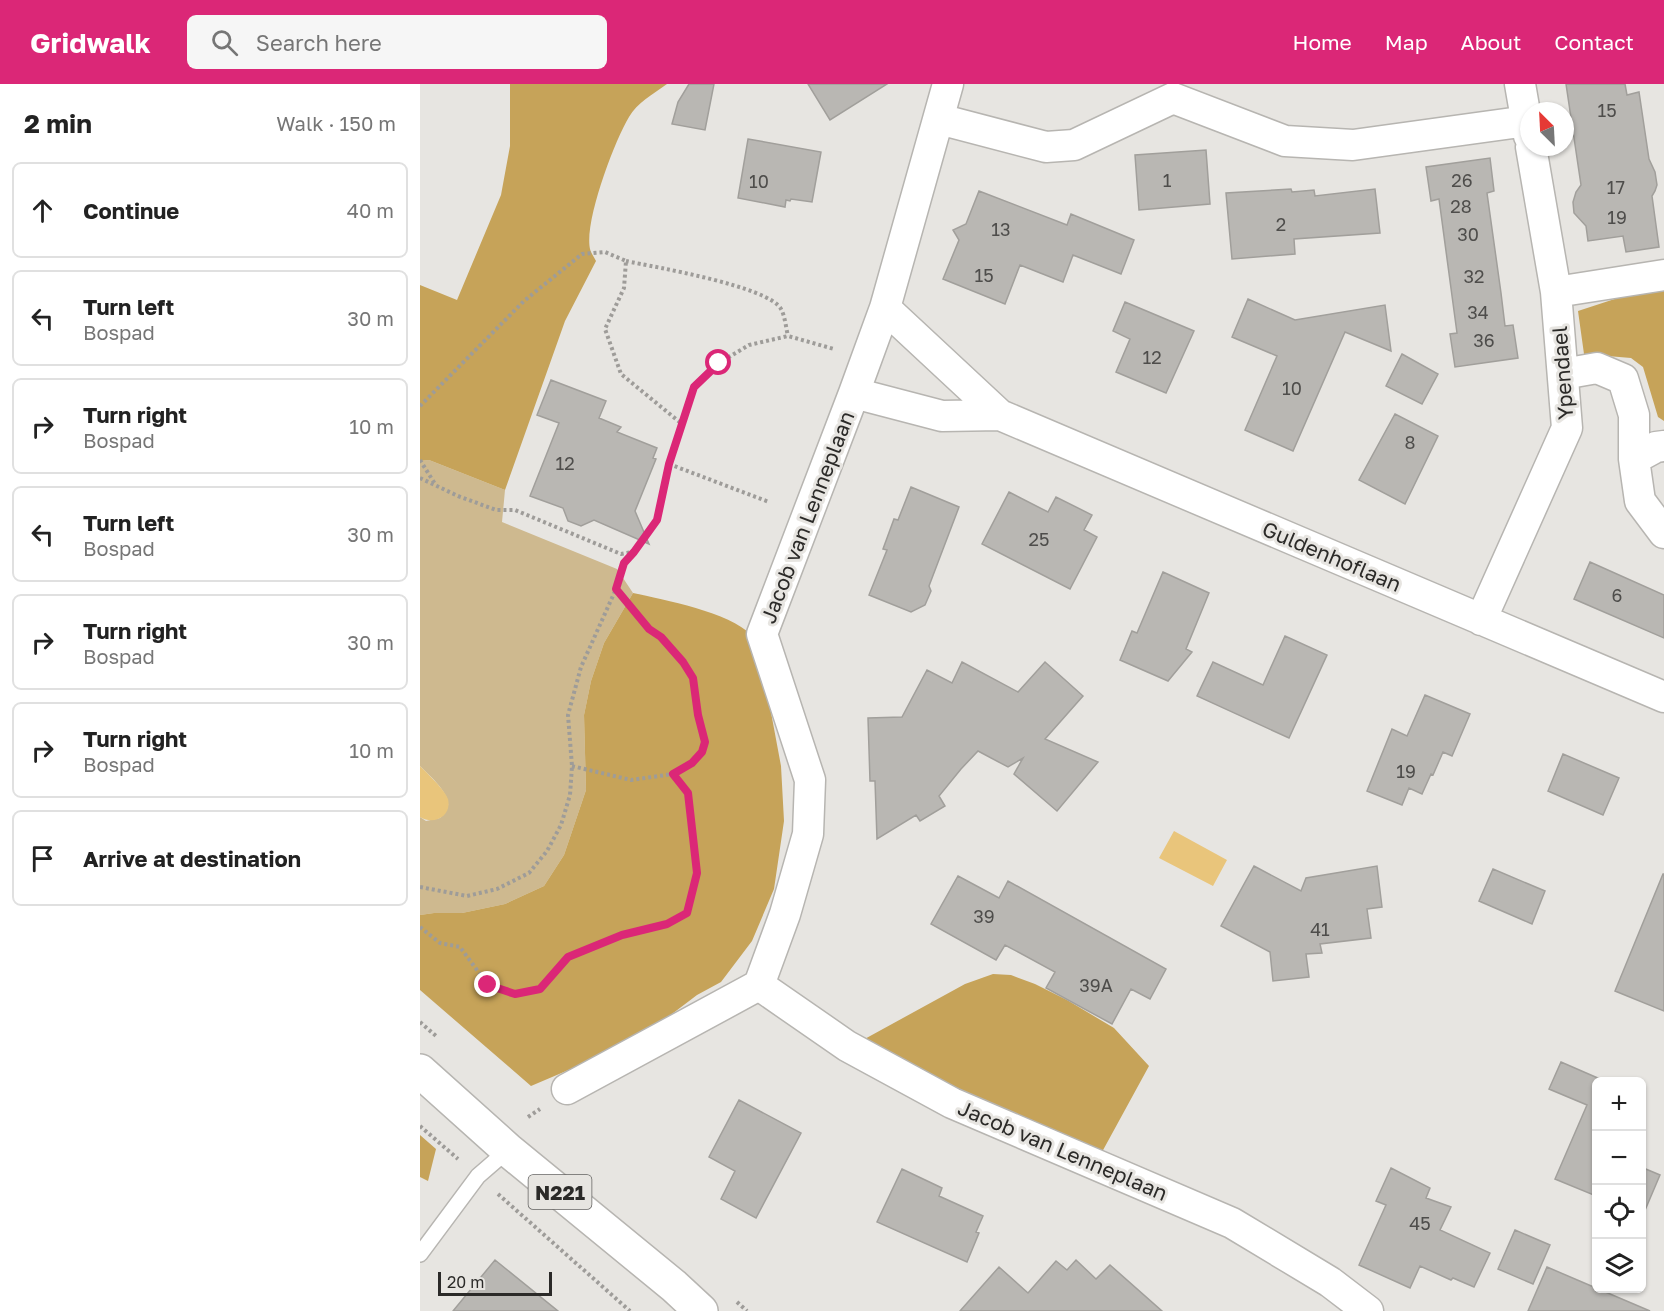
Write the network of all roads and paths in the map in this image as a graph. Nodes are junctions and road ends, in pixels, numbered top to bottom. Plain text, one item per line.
1 (948, 84) edge
2 (1520, 84) edge
3 (1173, 91) edge
4 (1523, 102) edge
5 (939, 119) junction
6 (1520, 136) edge
7 (1533, 156) edge
8 (626, 261) junction
9 (1664, 275) edge
10 (1556, 292) junction
11 (885, 308) junction
12 (788, 336) junction
13 (835, 349) dead end
14 (1563, 374) junction
15 (854, 393) junction
16 (420, 406) edge
17 (1000, 415) junction
18 (682, 424) dead end
19 (1664, 446) edge
20 (1634, 459) junction
21 (420, 460) edge
22 (669, 464) junction
23 (420, 478) edge
24 (435, 485) junction
25 (769, 502) dead end
26 (1664, 533) edge
27 (634, 552) junction
28 (616, 589) junction
29 (1481, 620) junction
30 (1664, 697) edge
31 (572, 766) junction
32 (673, 774) junction
33 (420, 887) edge
34 (420, 927) edge
35 (759, 985) junction
36 (420, 1071) edge
37 (567, 1089) dead end
38 (420, 1126) edge
39 (508, 1150) junction
40 (478, 1176) junction
41 (420, 1254) edge
42 (630, 1311) edge
43 (701, 1311) edge
44 (1368, 1311) edge

1 - 5 street, Jacob van Lenneplaan
2 - 4 street, Ypendael
3 - 5 street
3 - 6 street
5 - 11 street, Jacob van Lenneplaan
7 - 10 street, Ypendael
8 - 12 path
8 - 16 path
8 - 18 path
9 - 10 street
10 - 14 street, Ypendael
11 - 15 street, Jacob van Lenneplaan
11 - 17 street, Guldenhoflaan
12 - 13 path
12 - 22 path
14 - 20 street
14 - 29 street, Ypendael
15 - 17 street, Guldenhoflaan
15 - 35 street, Jacob van Lenneplaan
17 - 29 street, Guldenhoflaan
19 - 20 street
20 - 26 street
21 - 24 path
22 - 25 path
22 - 27 path
23 - 24 path
24 - 27 path
27 - 28 path
28 - 31 path
28 - 32 path
29 - 30 street, Guldenhoflaan
31 - 32 path
31 - 33 path
32 - 34 path
35 - 37 street
35 - 44 street, Jacob van Lenneplaan
36 - 39 main road, N221
38 - 40 path
39 - 40 lane
39 - 43 main road, N221
40 - 41 lane
40 - 42 path

